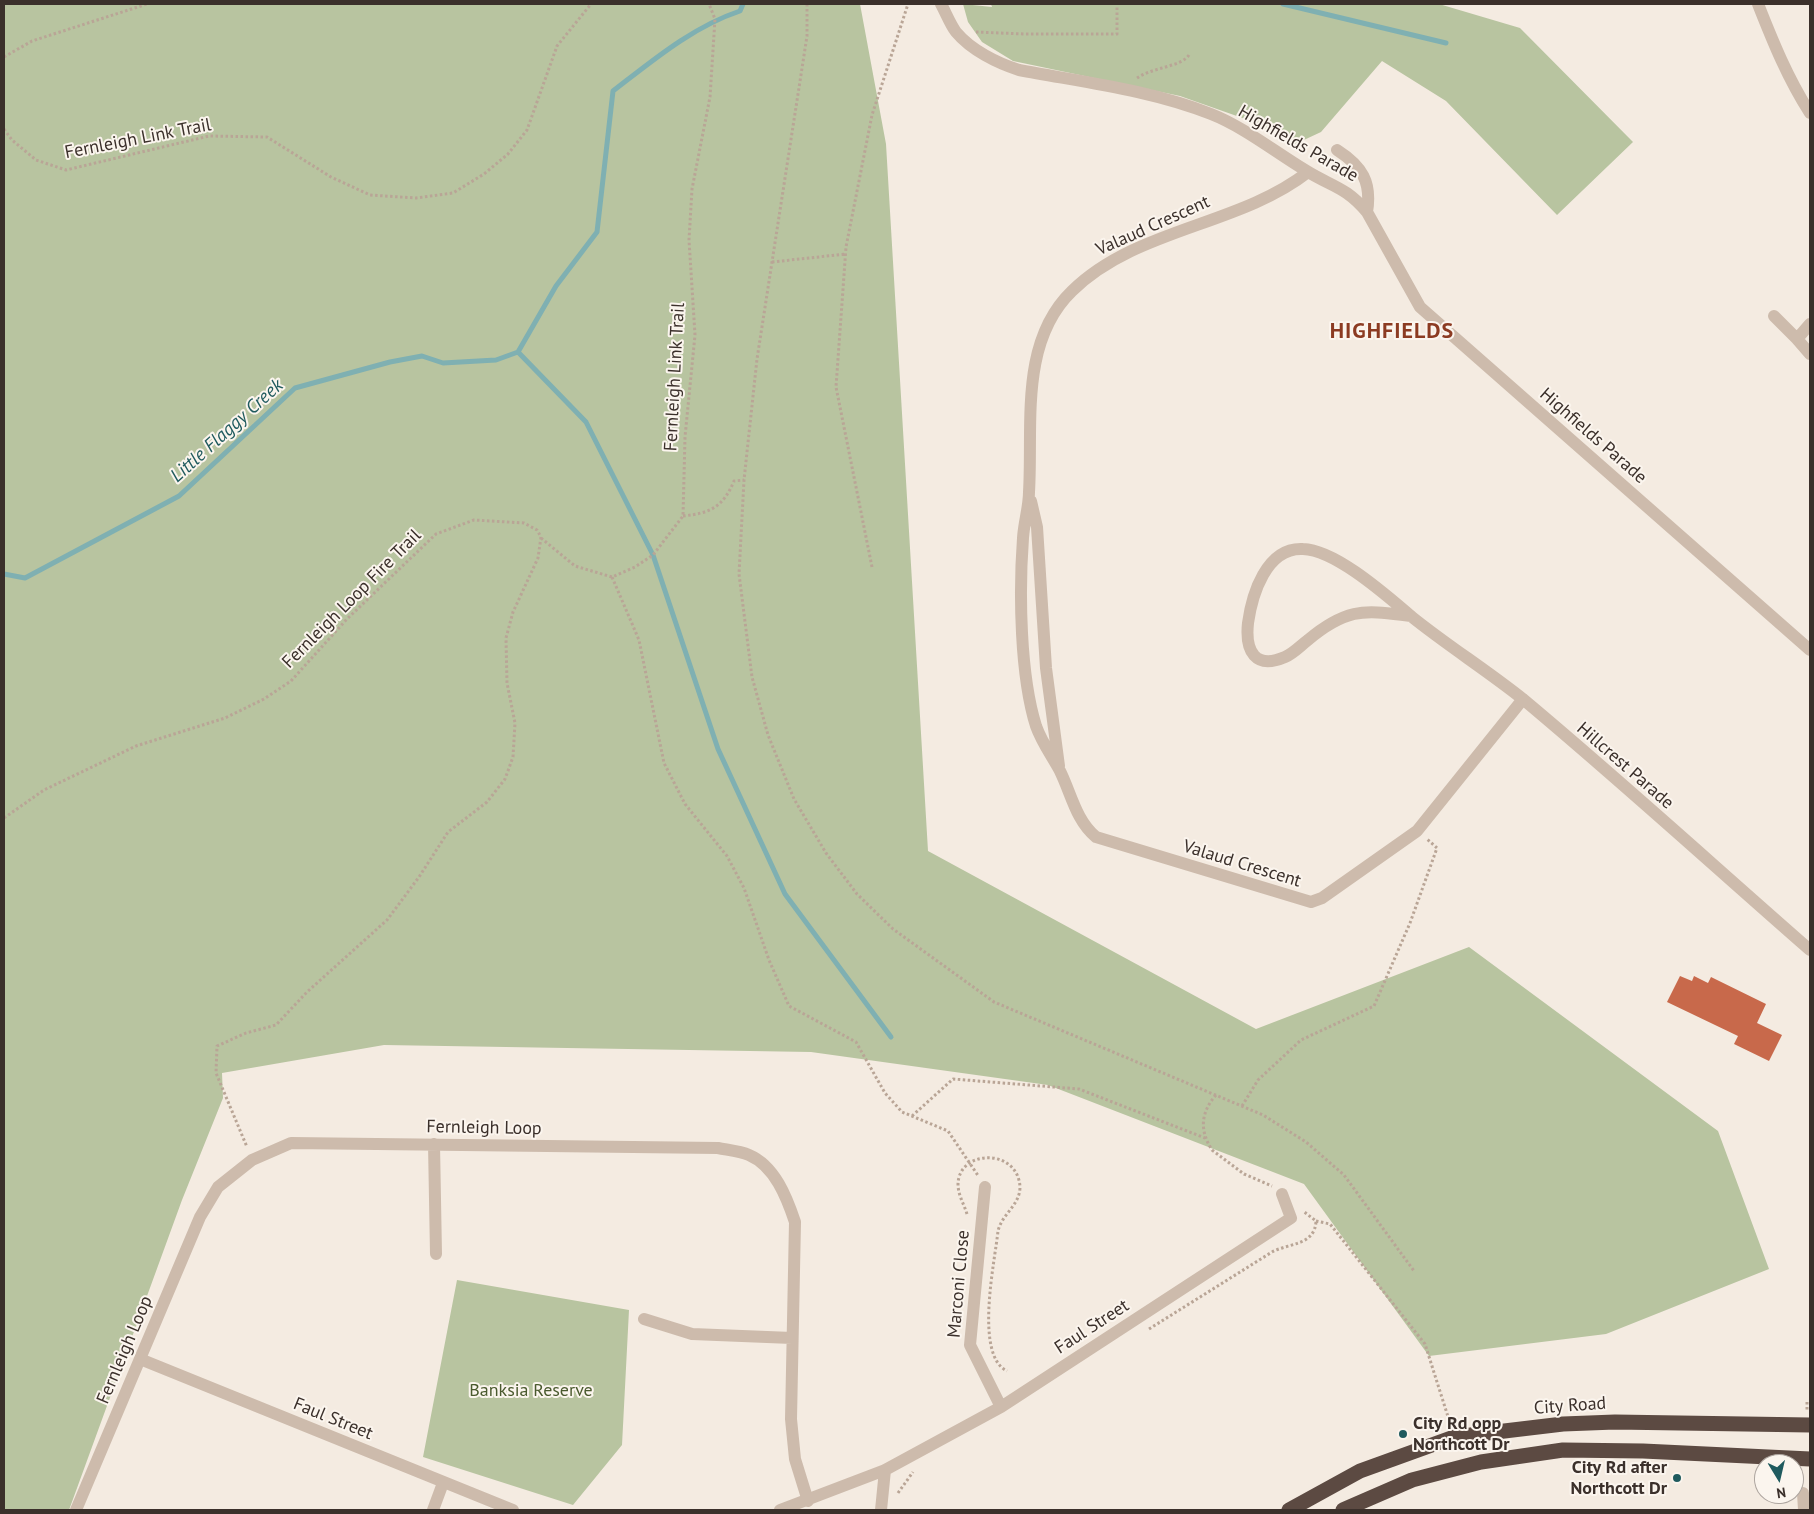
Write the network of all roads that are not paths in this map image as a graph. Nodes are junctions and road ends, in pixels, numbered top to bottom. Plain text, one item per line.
1 (941, 4) edge
2 (1758, 4) edge
3 (1810, 113) edge
4 (1337, 150) dead end
5 (1308, 172) junction
6 (1367, 212) junction
7 (1774, 316) dead end
8 (1810, 324) edge
9 (1797, 339) junction
10 (1810, 354) edge
11 (1029, 493) junction
12 (1411, 616) junction
13 (1810, 650) edge
14 (1522, 699) junction
15 (1060, 771) junction
16 (1810, 950) edge
17 (434, 1144) junction
18 (985, 1187) road end
19 (1282, 1194) road end
20 (436, 1254) dead end
21 (644, 1319) dead end
22 (792, 1338) junction
23 (140, 1359) junction
24 (1002, 1407) junction
25 (1810, 1425) edge
26 (1810, 1459) edge
27 (885, 1470) junction
28 (443, 1483) junction
29 (808, 1501) junction
30 (1366, 1504) edge
31 (76, 1510) edge
32 (433, 1510) edge
33 (513, 1510) edge
34 (780, 1510) edge
35 (881, 1510) edge
36 (1289, 1510) edge
37 (1343, 1510) edge

1 - 5 street, Highfields Parade
2 - 3 street
4 - 6 street
5 - 6 street, Highfields Parade
5 - 11 street, Valaud Crescent
6 - 13 street, Highfields Parade
7 - 9 street
8 - 9 street
9 - 10 street
11 - 15 street, Valaud Crescent
11 - 15 street, Valaud Crescent
12 - 12 street, Hillcrest Parade
12 - 14 street, Hillcrest Parade
14 - 15 street, Valaud Crescent
14 - 16 street, Hillcrest Parade
17 - 20 street
17 - 22 street, Fernleigh Loop
17 - 23 street, Fernleigh Loop
18 - 24 street, Marconi Close
19 - 24 street, Faul Street
21 - 22 street
22 - 29 street, Fernleigh Loop
23 - 28 street, Faul Street
23 - 31 street, Fernleigh Loop
24 - 27 street, Faul Street
25 - 36 highway, City Road
26 - 30 highway
27 - 29 street, Faul Street
27 - 35 street
28 - 32 street
28 - 33 street, Faul Street
29 - 34 street, Faul Street
30 - 37 highway

